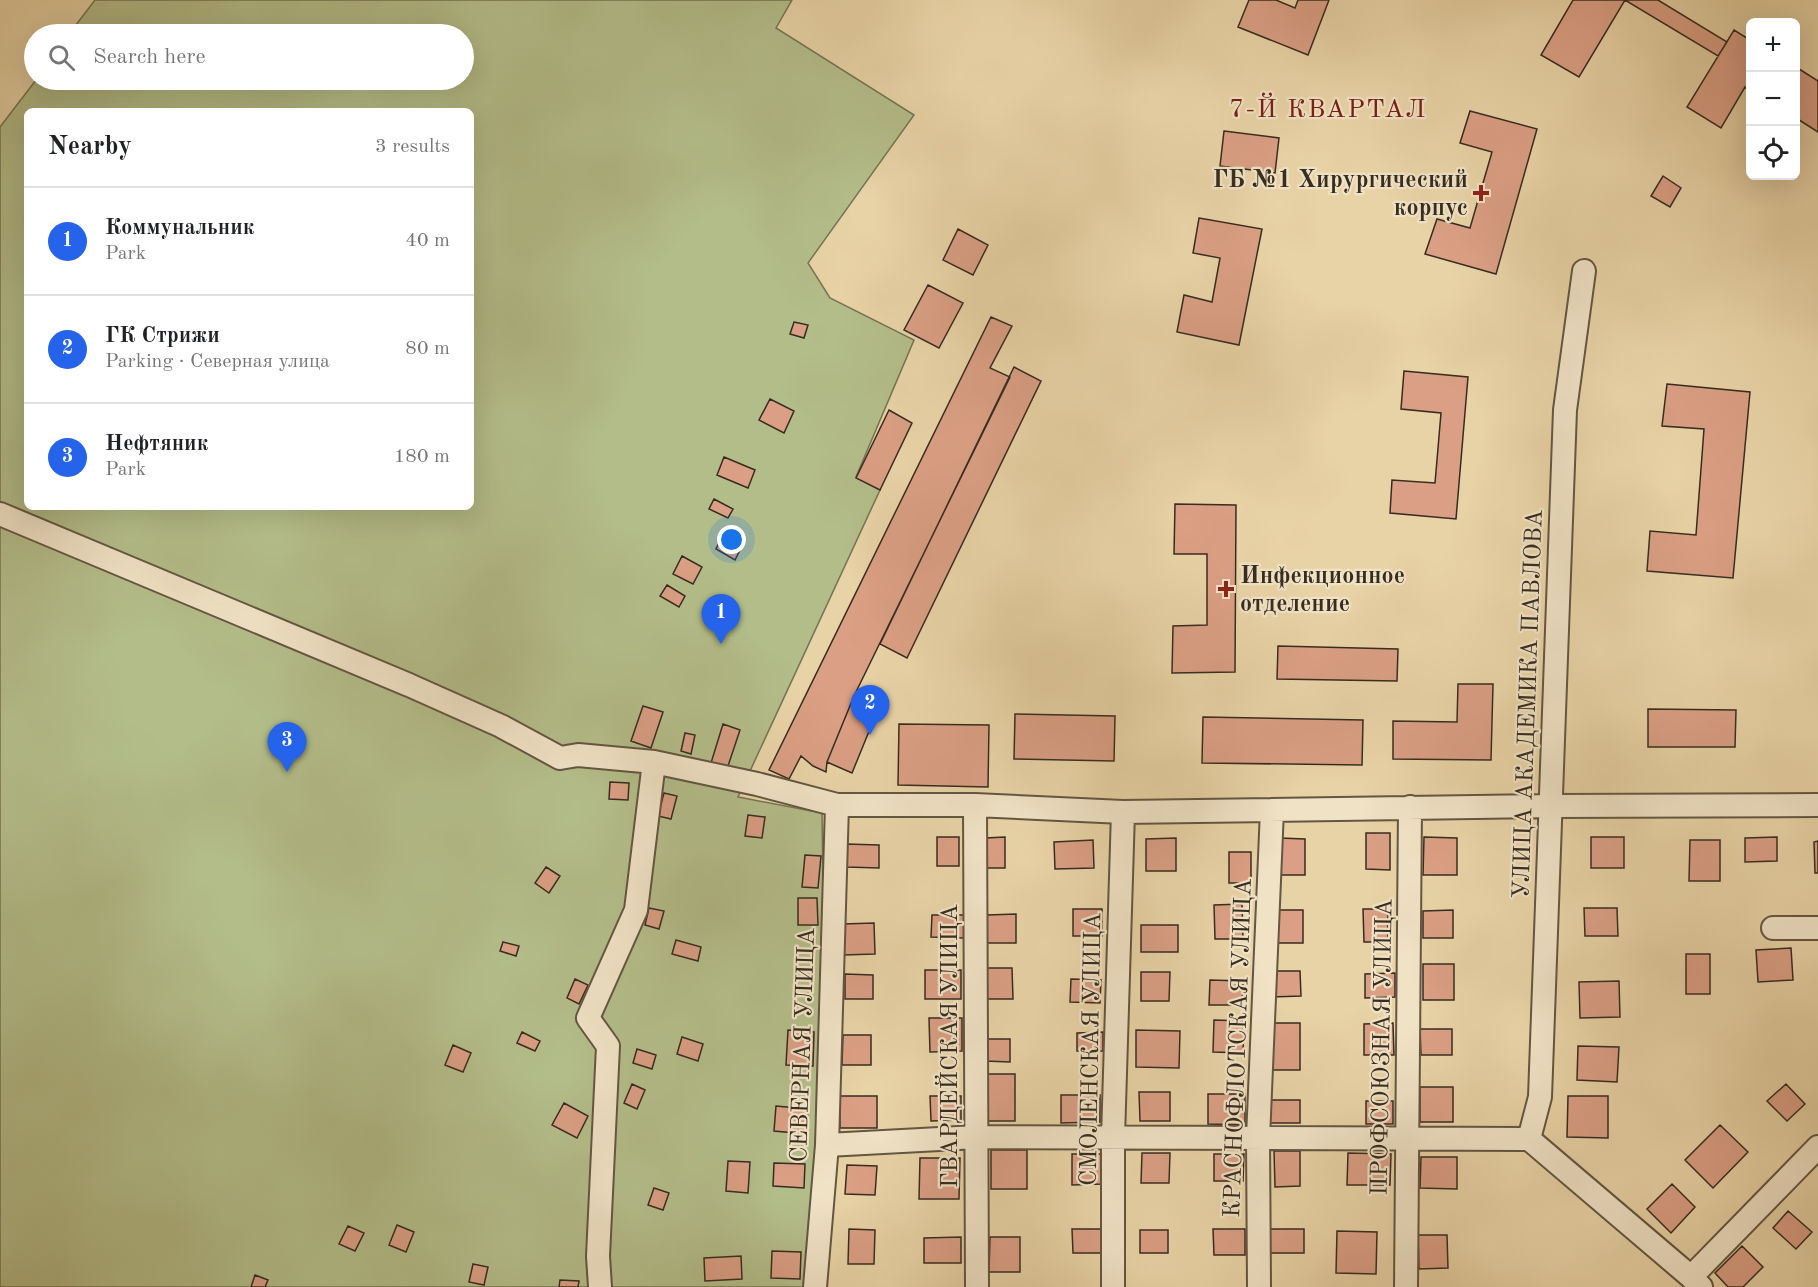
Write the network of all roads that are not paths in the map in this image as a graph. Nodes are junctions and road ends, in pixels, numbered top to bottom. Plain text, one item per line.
1 (1584, 271) dead end
2 (0, 514) edge
3 (654, 762) junction
4 (837, 805) junction
5 (975, 805) junction
6 (1818, 805) edge
7 (1551, 806) junction
8 (1410, 807) junction
9 (1272, 810) junction
10 (1123, 812) junction
11 (1773, 928) dead end
12 (1818, 928) edge
13 (977, 1137) junction
14 (1113, 1138) junction
15 (1258, 1138) junction
16 (1407, 1139) junction
17 (1529, 1139) junction
18 (827, 1145) junction
19 (1818, 1147) edge
20 (1696, 1282) edge
21 (600, 1287) edge
22 (815, 1287) edge
23 (976, 1287) edge
24 (1113, 1287) edge
25 (1259, 1287) edge
26 (1406, 1287) edge

1 - 7 street, УЛИЦА АКАДЕМИКА ПАВЛОВА
2 - 3 street
3 - 4 street
3 - 21 street
4 - 5 street
4 - 18 street, СЕВЕРНАЯ УЛИЦА
5 - 10 street
5 - 13 street, ГВАРДЕЙСКАЯ УЛИЦА
6 - 7 street
7 - 8 street
7 - 17 street, УЛИЦА АКАДЕМИКА ПАВЛОВА
8 - 9 street
8 - 16 street, ПРОФСОЮЗНАЯ УЛИЦА
9 - 10 street
9 - 15 street, КРАСНОФЛОТСКАЯ УЛИЦА
10 - 14 street, СМОЛЕНСКАЯ УЛИЦА
11 - 12 street
13 - 14 street
13 - 18 street
13 - 23 street, ГВАРДЕЙСКАЯ УЛИЦА
14 - 15 street
14 - 24 street, СМОЛЕНСКАЯ УЛИЦА
15 - 16 street
15 - 25 street, КРАСНОФЛОТСКАЯ УЛИЦА
16 - 17 street
16 - 26 street, ПРОФСОЮЗНАЯ УЛИЦА
17 - 20 street
18 - 22 street, СЕВЕРНАЯ УЛИЦА
19 - 20 street

